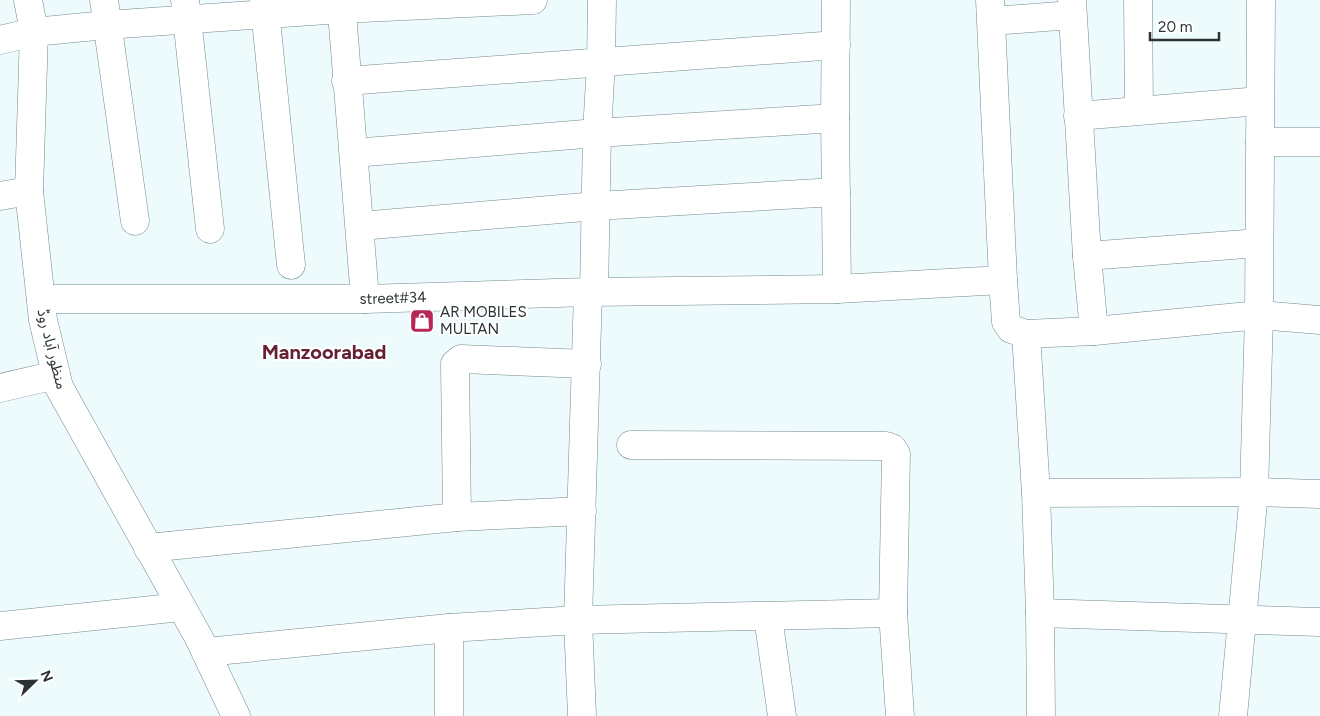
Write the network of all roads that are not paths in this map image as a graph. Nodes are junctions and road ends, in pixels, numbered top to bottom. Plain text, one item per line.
1 (28, 0) edge
2 (533, 0) edge
3 (602, 0) edge
4 (836, 0) edge
5 (1138, 0) edge
6 (1261, 0) edge
7 (341, 5) edge
8 (265, 7) edge
9 (1072, 8) edge
10 (186, 10) edge
11 (991, 10) edge
12 (105, 12) edge
13 (34, 32) junction
14 (0, 40) edge
15 (836, 46) junction
16 (602, 62) junction
17 (346, 81) junction
18 (1260, 101) junction
19 (1139, 110) junction
20 (1078, 116) junction
21 (835, 118) junction
22 (597, 133) junction
23 (1260, 142) junction
24 (1320, 142) edge
25 (354, 153) junction
26 (29, 192) junction
27 (836, 192) junction
28 (0, 196) edge
29 (596, 206) junction
30 (136, 221) dead end
31 (360, 226) junction
32 (210, 229) dead end
33 (1259, 243) junction
34 (1087, 256) junction
35 (291, 266) dead end
36 (1003, 280) junction
37 (837, 289) junction
38 (591, 292) junction
39 (40, 299) junction
40 (365, 299) junction
41 (1259, 315) junction
42 (1320, 320) edge
43 (1094, 331) junction
44 (1026, 334) junction
45 (587, 364) junction
46 (56, 375) junction
47 (0, 388) edge
48 (631, 445) dead end
49 (1254, 492) junction
50 (1036, 493) junction
51 (1320, 494) edge
52 (582, 511) junction
53 (457, 518) junction
54 (148, 548) junction
55 (182, 607) junction
56 (893, 613) junction
57 (1040, 613) junction
58 (768, 617) junction
59 (578, 620) junction
60 (1241, 620) junction
61 (1320, 622) edge
62 (0, 626) edge
63 (449, 628) junction
64 (206, 652) junction
65 (236, 716) edge
66 (449, 716) edge
67 (582, 716) edge
68 (782, 716) edge
69 (900, 716) edge
70 (1041, 716) edge
71 (1233, 716) edge

1 - 13 street, منظور آباد روڈ
2 - 7 street
3 - 16 street
4 - 15 street
5 - 19 street
6 - 18 street
7 - 8 street
7 - 17 street
8 - 10 street
8 - 35 street
9 - 11 street
9 - 20 street
10 - 12 street
10 - 32 street
11 - 36 street
12 - 13 street
12 - 30 street
13 - 14 street
13 - 26 street, منظور آباد روڈ
15 - 16 street
15 - 21 street
16 - 17 street
16 - 22 street
17 - 25 street
18 - 19 street
18 - 23 street
19 - 20 street
20 - 34 street
21 - 22 street
21 - 27 street
22 - 25 street
22 - 29 street
23 - 24 street
23 - 33 street
25 - 31 street
26 - 28 street
26 - 39 street, منظور آباد روڈ
27 - 29 street
27 - 37 street
29 - 31 street
29 - 38 street
31 - 40 street
33 - 34 street
33 - 41 street
34 - 43 street
36 - 37 street, street#34
36 - 44 street
37 - 38 street, street#34
38 - 40 street, street#34
38 - 45 street
39 - 40 street, street#34
39 - 46 street, منظور آباد روڈ
41 - 42 street
41 - 43 street
41 - 49 street
43 - 44 street
44 - 50 street
45 - 52 street
45 - 53 street
46 - 47 street
46 - 54 street, منظور آباد روڈ
48 - 56 street
49 - 50 street
49 - 51 street
49 - 60 street
50 - 57 street
52 - 53 street
52 - 59 street
53 - 54 street
54 - 55 street, منظور آباد روڈ
55 - 62 street
55 - 64 street, منظور آباد روڈ
56 - 58 street
56 - 69 street
57 - 60 street
57 - 70 street
58 - 59 street
58 - 68 street
59 - 63 street
59 - 67 street
60 - 61 street
60 - 71 street
63 - 64 street
63 - 66 street
64 - 65 street, منظور آباد روڈ

